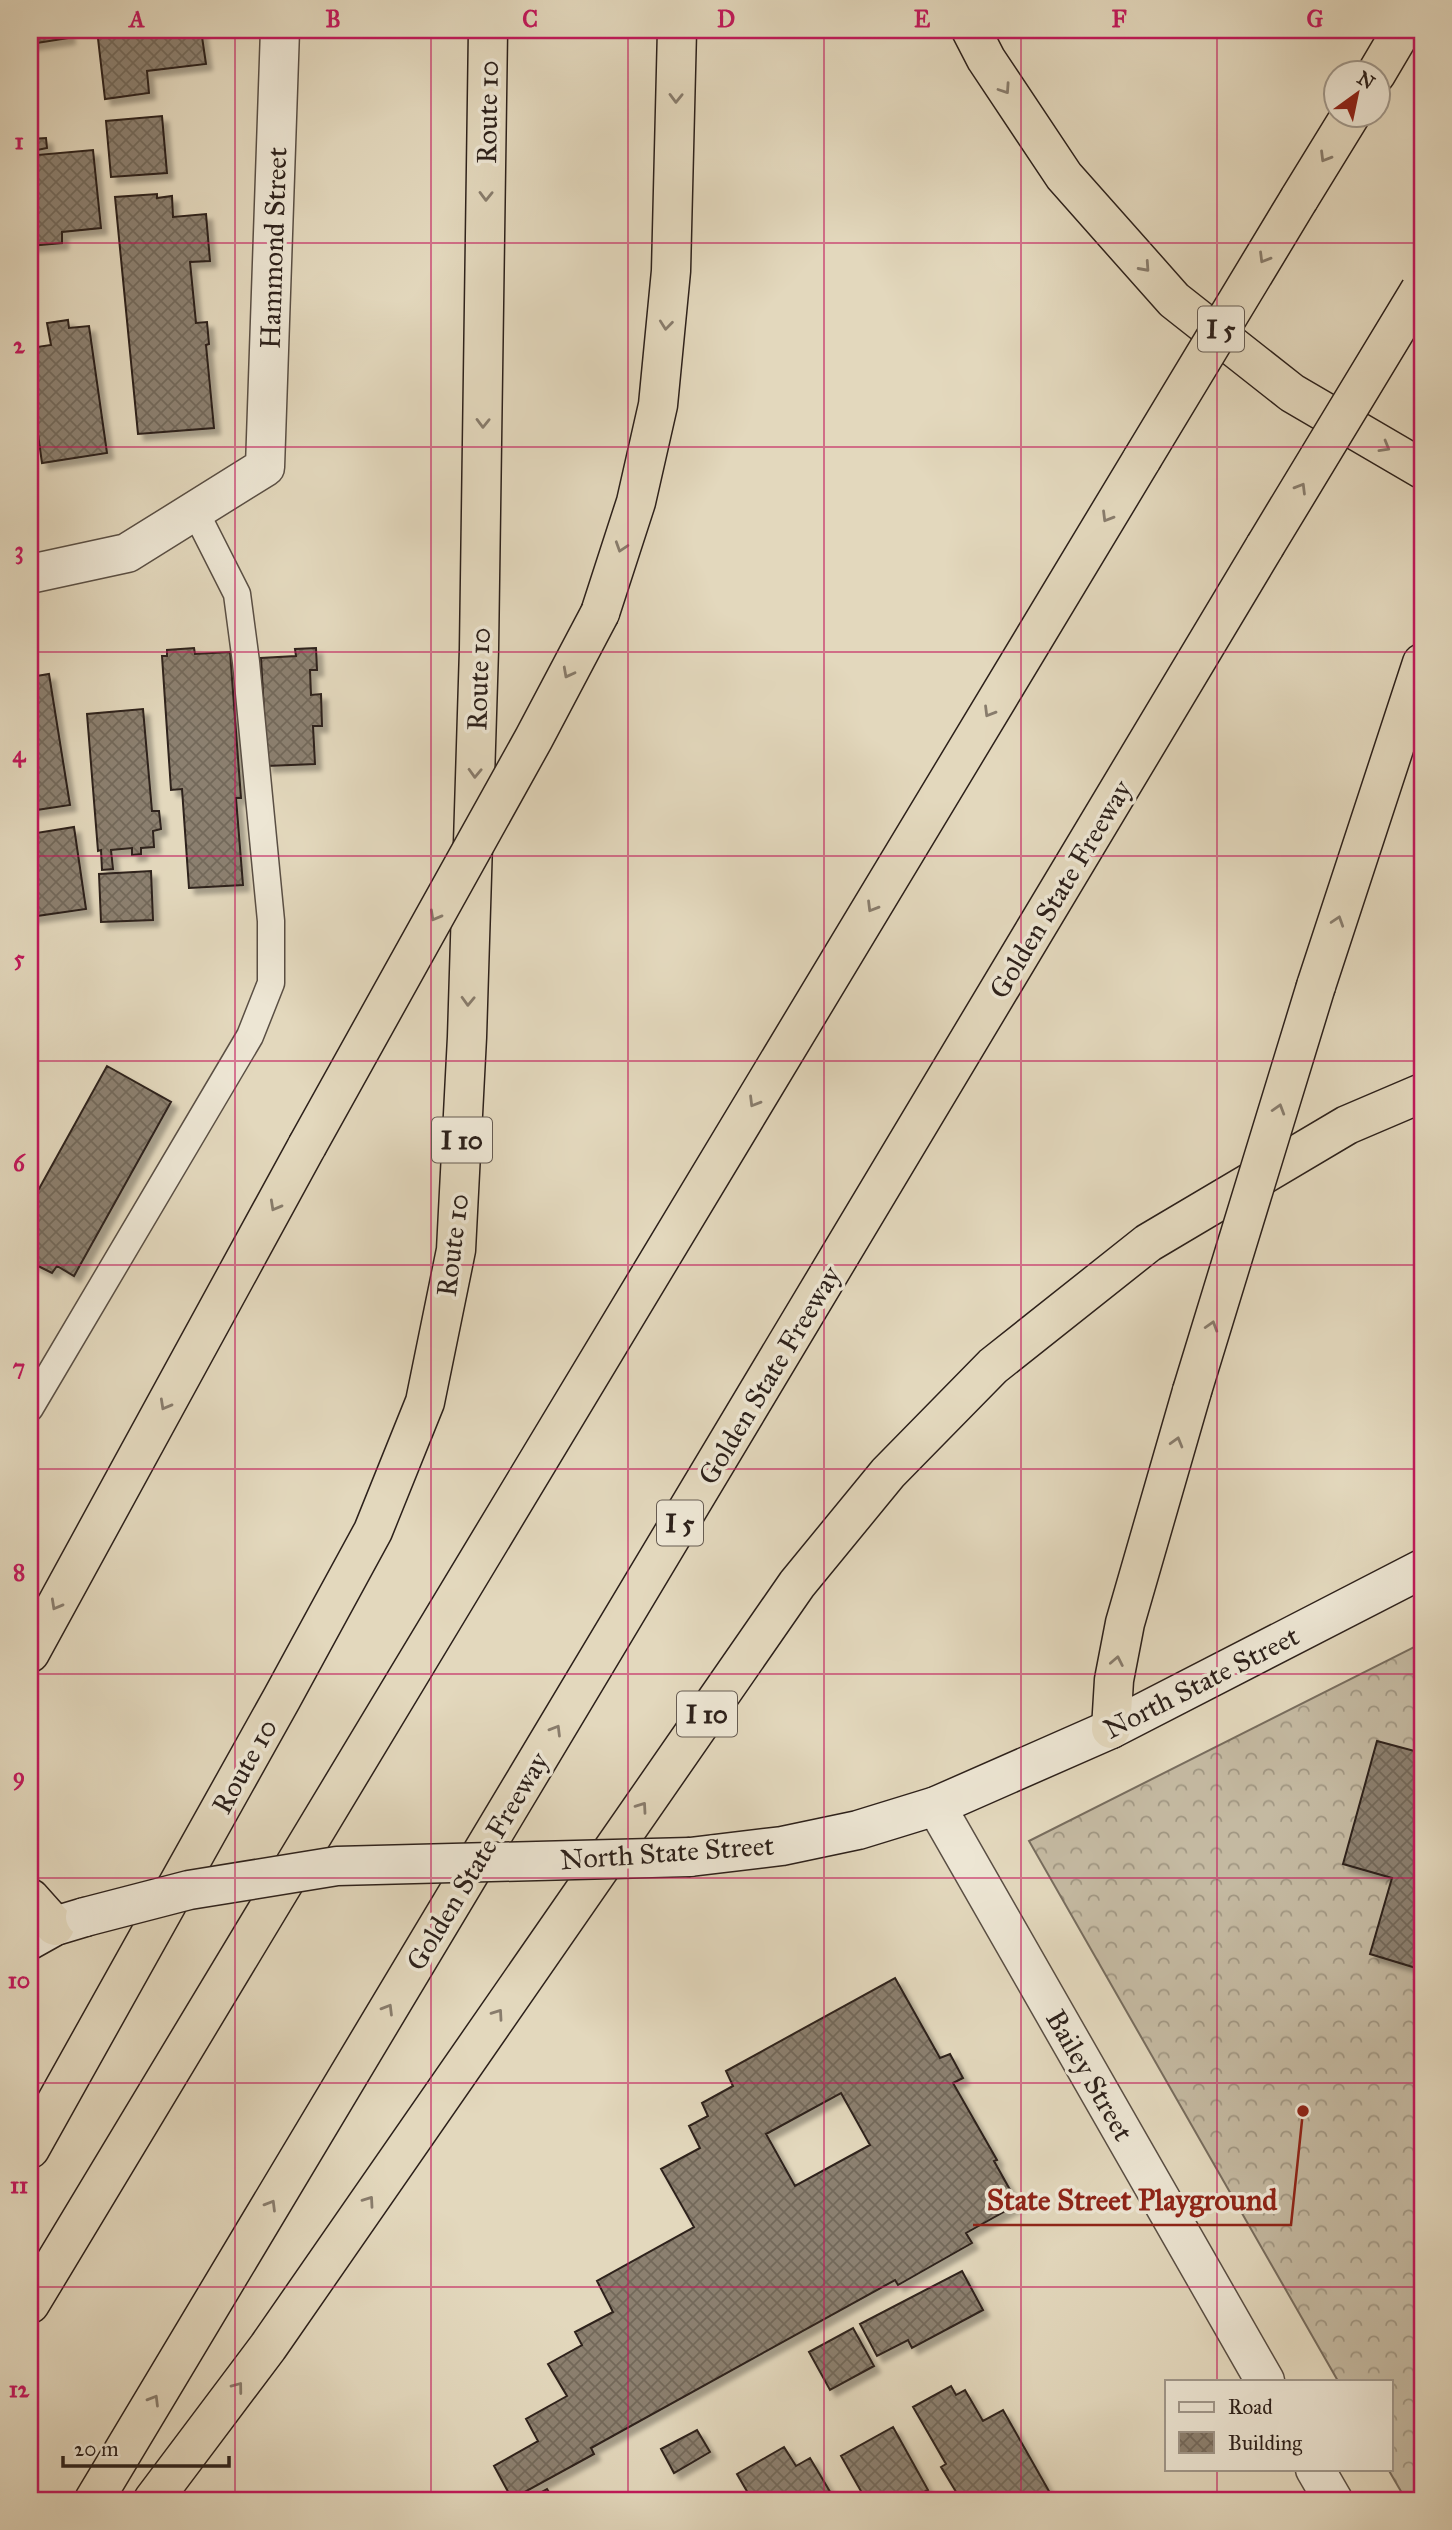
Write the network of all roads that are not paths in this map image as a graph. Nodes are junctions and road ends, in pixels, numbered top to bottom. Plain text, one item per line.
1 (280, 30) edge
2 (488, 30) edge
3 (677, 30) edge
4 (971, 30) edge
5 (1402, 30) edge
6 (1384, 60) edge
7 (1341, 130) edge
8 (1421, 288) edge
9 (1422, 469) edge
10 (195, 511) junction
11 (30, 574) edge
12 (1422, 663) edge
13 (1422, 1093) edge
14 (30, 1408) edge
15 (1422, 1569) edge
16 (30, 1653) edge
17 (1111, 1729) junction
18 (936, 1806) junction
19 (30, 1898) edge
20 (56, 1928) edge
21 (30, 2149) edge
22 (30, 2304) edge
23 (1264, 2380) edge
24 (1316, 2470) edge
25 (94, 2500) edge
26 (153, 2500) edge
27 (1333, 2500) edge

1 - 10 street, Hammond Street
2 -> 21 highway, Route 10 / I 10
3 -> 16 highway, bridge
4 -> 9 highway
5 - 6 highway
7 -> 22 highway, I 5, bridge
25 -> 8 highway, Golden State Freeway / I 5, bridge
10 - 11 street
10 - 14 lane
17 -> 12 highway, bridge
26 -> 13 highway, I 10
15 - 17 street, North State Street
17 - 18 street, North State Street
18 - 20 street, North State Street, bridge
18 - 23 street, Bailey Street
19 - 20 highway
24 - 27 street

